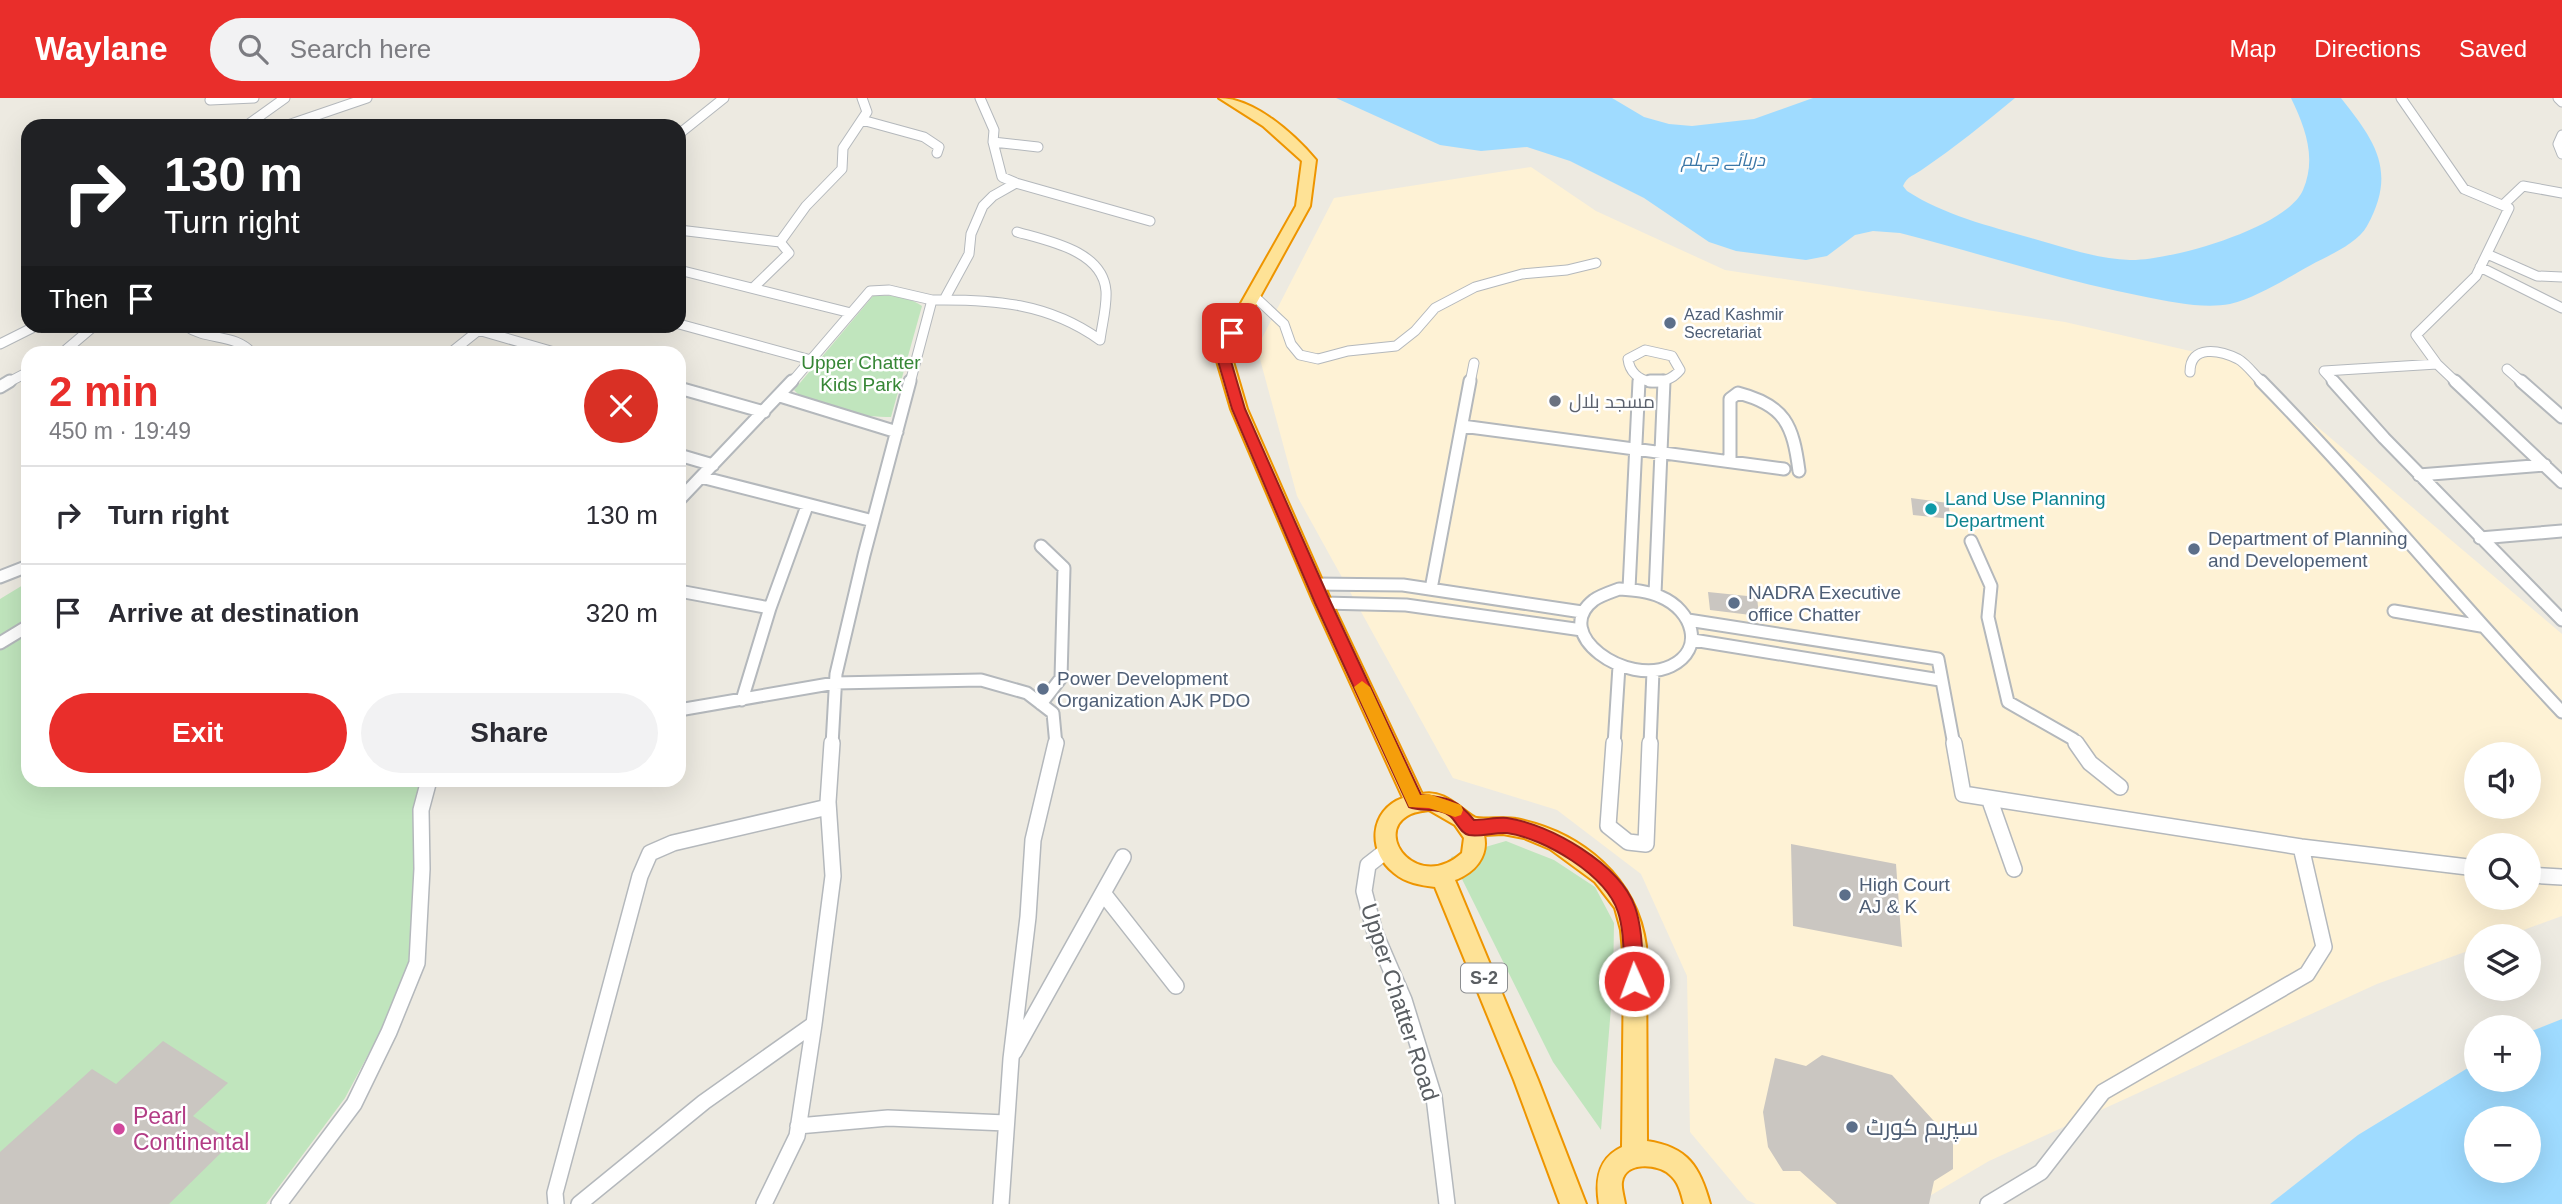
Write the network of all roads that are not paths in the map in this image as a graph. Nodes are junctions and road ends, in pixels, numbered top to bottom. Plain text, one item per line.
1 (211, 98) edge
2 (254, 98) edge
3 (285, 98) edge
4 (367, 98) edge
5 (724, 98) edge
6 (862, 98) edge
7 (980, 98) edge
8 (1225, 98) edge
9 (2401, 98) edge
10 (2558, 98) edge
11 (2562, 102) edge
12 (256, 119) edge
13 (306, 119) edge
14 (862, 120) junction
15 (686, 128) edge
16 (2562, 135) edge
17 (993, 142) junction
18 (1038, 147) dead end
19 (937, 153) dead end
20 (2562, 154) edge
21 (1016, 183) junction
22 (2562, 193) edge
23 (2503, 205) junction
24 (1150, 221) dead end
25 (686, 231) edge
26 (1017, 232) dead end
27 (780, 242) junction
28 (2487, 254) junction
29 (1596, 263) dead end
30 (2480, 267) junction
31 (686, 272) edge
32 (2562, 277) edge
33 (753, 288) junction
34 (1253, 295) junction
35 (938, 300) junction
36 (2562, 308) edge
37 (851, 313) junction
38 (686, 326) edge
39 (22, 333) edge
40 (86, 333) edge
41 (200, 333) edge
42 (214, 333) edge
43 (475, 333) edge
44 (496, 333) edge
45 (211, 335) junction
46 (0, 344) edge
47 (70, 346) edge
48 (246, 346) edge
49 (459, 346) edge
50 (536, 346) edge
51 (811, 360) junction
52 (1474, 363) dead end
53 (2437, 363) junction
54 (2507, 369) dead end
55 (2190, 372) dead end
56 (21, 376) edge
57 (1639, 378) junction
58 (1664, 382) junction
59 (0, 387) edge
60 (686, 390) edge
61 (780, 396) junction
62 (764, 412) junction
63 (2562, 417) edge
64 (1462, 426) junction
65 (897, 432) junction
66 (1636, 448) junction
67 (1661, 451) junction
68 (686, 456) edge
69 (1730, 461) junction
70 (713, 465) junction
71 (2544, 465) junction
72 (1784, 469) dead end
73 (1800, 471) dead end
74 (2419, 475) junction
75 (701, 477) junction
76 (2562, 482) edge
77 (686, 493) edge
78 (807, 506) junction
79 (873, 521) junction
80 (2562, 531) edge
81 (2480, 538) junction
82 (1971, 541) dead end
83 (1041, 546) dead end
84 (21, 569) edge
85 (0, 577) edge
86 (1314, 584) junction
87 (1431, 589) junction
88 (1629, 589) junction
89 (686, 592) edge
90 (1655, 594) junction
91 (1323, 603) junction
92 (770, 608) junction
93 (2556, 608) edge
94 (2393, 611) dead end
95 (1583, 612) junction
96 (1688, 620) junction
97 (2562, 620) edge
98 (2481, 626) junction
99 (21, 630) edge
100 (1581, 630) junction
101 (1693, 640) junction
102 (0, 643) edge
103 (1619, 666) junction
104 (1653, 671) junction
105 (1940, 680) junction
106 (835, 683) junction
107 (742, 700) junction
108 (1041, 704) junction
109 (686, 709) edge
110 (2562, 712) edge
111 (427, 787) edge
112 (2120, 787) dead end
113 (1989, 798) junction
114 (1415, 802) junction
115 (828, 807) junction
116 (1470, 828) junction
117 (2301, 848) junction
118 (1386, 851) junction
119 (1123, 857) dead end
120 (2464, 868) edge
121 (2014, 869) dead end
122 (1442, 876) junction
123 (2541, 876) edge
124 (2562, 877) edge
125 (1102, 893) junction
126 (1176, 986) dead end
127 (814, 1024) junction
128 (1011, 1059) junction
129 (1006, 1123) junction
130 (798, 1126) junction
131 (1634, 1153) junction
132 (279, 1204) edge
133 (556, 1204) edge
134 (579, 1204) edge
135 (764, 1204) edge
136 (1001, 1204) edge
137 (1447, 1204) edge
138 (1573, 1204) edge
139 (1612, 1204) edge
140 (1697, 1204) edge
141 (1988, 1204) edge

1 - 2 street
3 - 12 street
4 - 13 street
5 - 15 street
6 - 14 street
7 - 17 street
8 - 34 highway
9 - 23 street
10 - 11 street
14 - 19 street
14 - 27 street
16 - 20 street
17 - 18 street
17 - 21 street
21 - 24 street
21 - 35 street
22 - 23 street
23 - 28 street
25 - 27 street
26 - 35 street
27 - 33 street
28 - 30 street
28 - 32 street
29 - 34 street
30 - 36 street
30 - 53 street
31 - 33 street
33 - 37 street
34 - 86 highway
35 - 37 street
35 - 65 street
37 - 51 street
38 - 51 street
39 - 46 street
40 - 47 street
41 - 45 street
42 - 45 street
43 - 49 street
44 - 50 street
45 - 48 street
51 - 61 street
52 - 64 street
53 - 71 street
53 - 74 street
54 - 63 street
55 - 98 street
56 - 59 street
57 - 58 street
57 - 58 street
57 - 66 street
58 - 67 street
60 - 62 street
61 - 62 street
61 - 65 street
62 - 70 street
64 - 66 street
64 - 87 street
65 - 79 street
66 - 67 street
66 - 88 street
67 - 69 street
67 - 90 street
68 - 70 street
69 - 72 street
69 - 73 street
70 - 75 street
71 - 74 street
71 - 76 street
74 - 81 street
75 - 77 street
75 - 78 street
78 - 79 street
78 - 92 street
79 - 106 street
80 - 81 street
81 - 93 street
82 - 112 street
83 - 108 street
84 - 85 street
86 - 87 street
86 - 91 highway
87 - 95 street
88 - 90 street
88 - 95 street
89 - 92 street
90 - 96 street
91 - 100 street
91 - 114 highway
92 - 107 street
93 - 97 street
94 - 98 street
95 - 100 street
96 - 101 street
96 - 105 street
98 - 110 street
99 - 102 street
100 - 103 street
101 - 104 street
101 - 105 street
103 - 104 street
103 - 104 street
105 - 113 street
106 - 107 street
106 - 108 street
106 - 115 street
107 - 109 street
108 - 128 street
111 - 132 street
113 - 117 street
113 - 121 street
114 - 116 highway
114 - 118 highway
115 - 127 street
115 - 133 street
116 - 122 highway
116 - 131 highway
117 - 120 street
117 - 141 street
118 - 122 highway
118 - 137 street, Upper Chatter Road
119 - 125 street
122 - 138 highway, S-2
123 - 124 street
125 - 126 street
125 - 128 street
127 - 130 street
127 - 134 street
128 - 129 street
129 - 130 street
129 - 136 street
130 - 135 street
131 - 139 highway
131 - 140 highway

